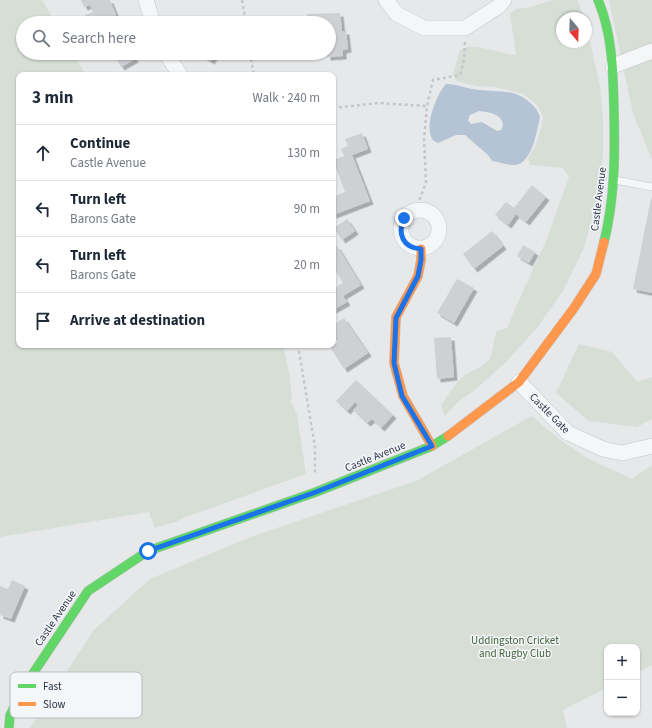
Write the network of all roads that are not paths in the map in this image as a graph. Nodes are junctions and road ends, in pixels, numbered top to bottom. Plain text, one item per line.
1 (146, 0) edge
2 (386, 0) edge
3 (504, 0) edge
4 (598, 0) edge
5 (151, 16) edge
6 (652, 51) edge
7 (170, 60) edge
8 (613, 66) junction
9 (178, 72) edge
10 (613, 179) junction
11 (652, 187) edge
12 (421, 249) junction
13 (519, 382) junction
14 (432, 446) junction
15 (652, 446) edge
16 (34, 672) edge

1 - 5 street
2 - 3 street
4 - 8 street, Castle Avenue
6 - 8 street
7 - 9 street
8 - 10 street, Castle Avenue
10 - 11 lane
10 - 13 street, Castle Avenue
12 - 12 street
12 - 14 street
13 - 14 street, Castle Avenue
13 - 15 street, Castle Gate
14 - 16 street, Castle Avenue

